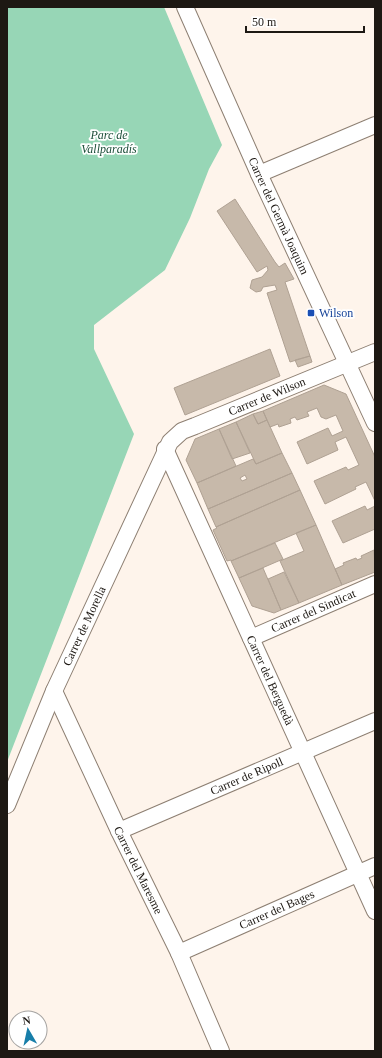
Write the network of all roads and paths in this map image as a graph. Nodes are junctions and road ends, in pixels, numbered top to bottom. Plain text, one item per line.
1 (185, 7) edge
2 (375, 125) edge
3 (259, 174) junction
4 (375, 352) edge
5 (348, 364) junction
6 (375, 423) edge
7 (165, 449) junction
8 (375, 584) edge
9 (251, 638) junction
10 (54, 691) junction
11 (375, 721) edge
12 (303, 752) junction
13 (7, 805) edge
14 (118, 831) junction
15 (375, 866) edge
16 (358, 874) junction
17 (375, 911) edge
18 (178, 953) junction
19 (221, 1051) edge

1 - 3 street, Carrer del Germà Joaquim
2 - 3 street
3 - 5 street, Carrer del Germà Joaquim
4 - 5 street, Carrer de Wilson
5 - 6 street, Carrer del Germà Joaquim
5 - 7 street, Carrer de Wilson
7 - 9 street, Carrer del Berguedà
7 - 10 street, Carrer de Morella
8 - 9 street, Carrer del Sindicat
9 - 12 street, Carrer del Berguedà
10 - 13 street, Carrer de Morella
10 - 14 street, Carrer del Maresme
11 - 12 street, Carrer de Ripoll
12 - 14 street, Carrer de Ripoll
12 - 16 street, Carrer del Berguedà
14 - 18 street, Carrer del Maresme
15 - 16 street, Carrer del Bages
16 - 17 street, Carrer del Berguedà
16 - 18 street, Carrer del Bages
18 - 19 street, Carrer del Maresme

